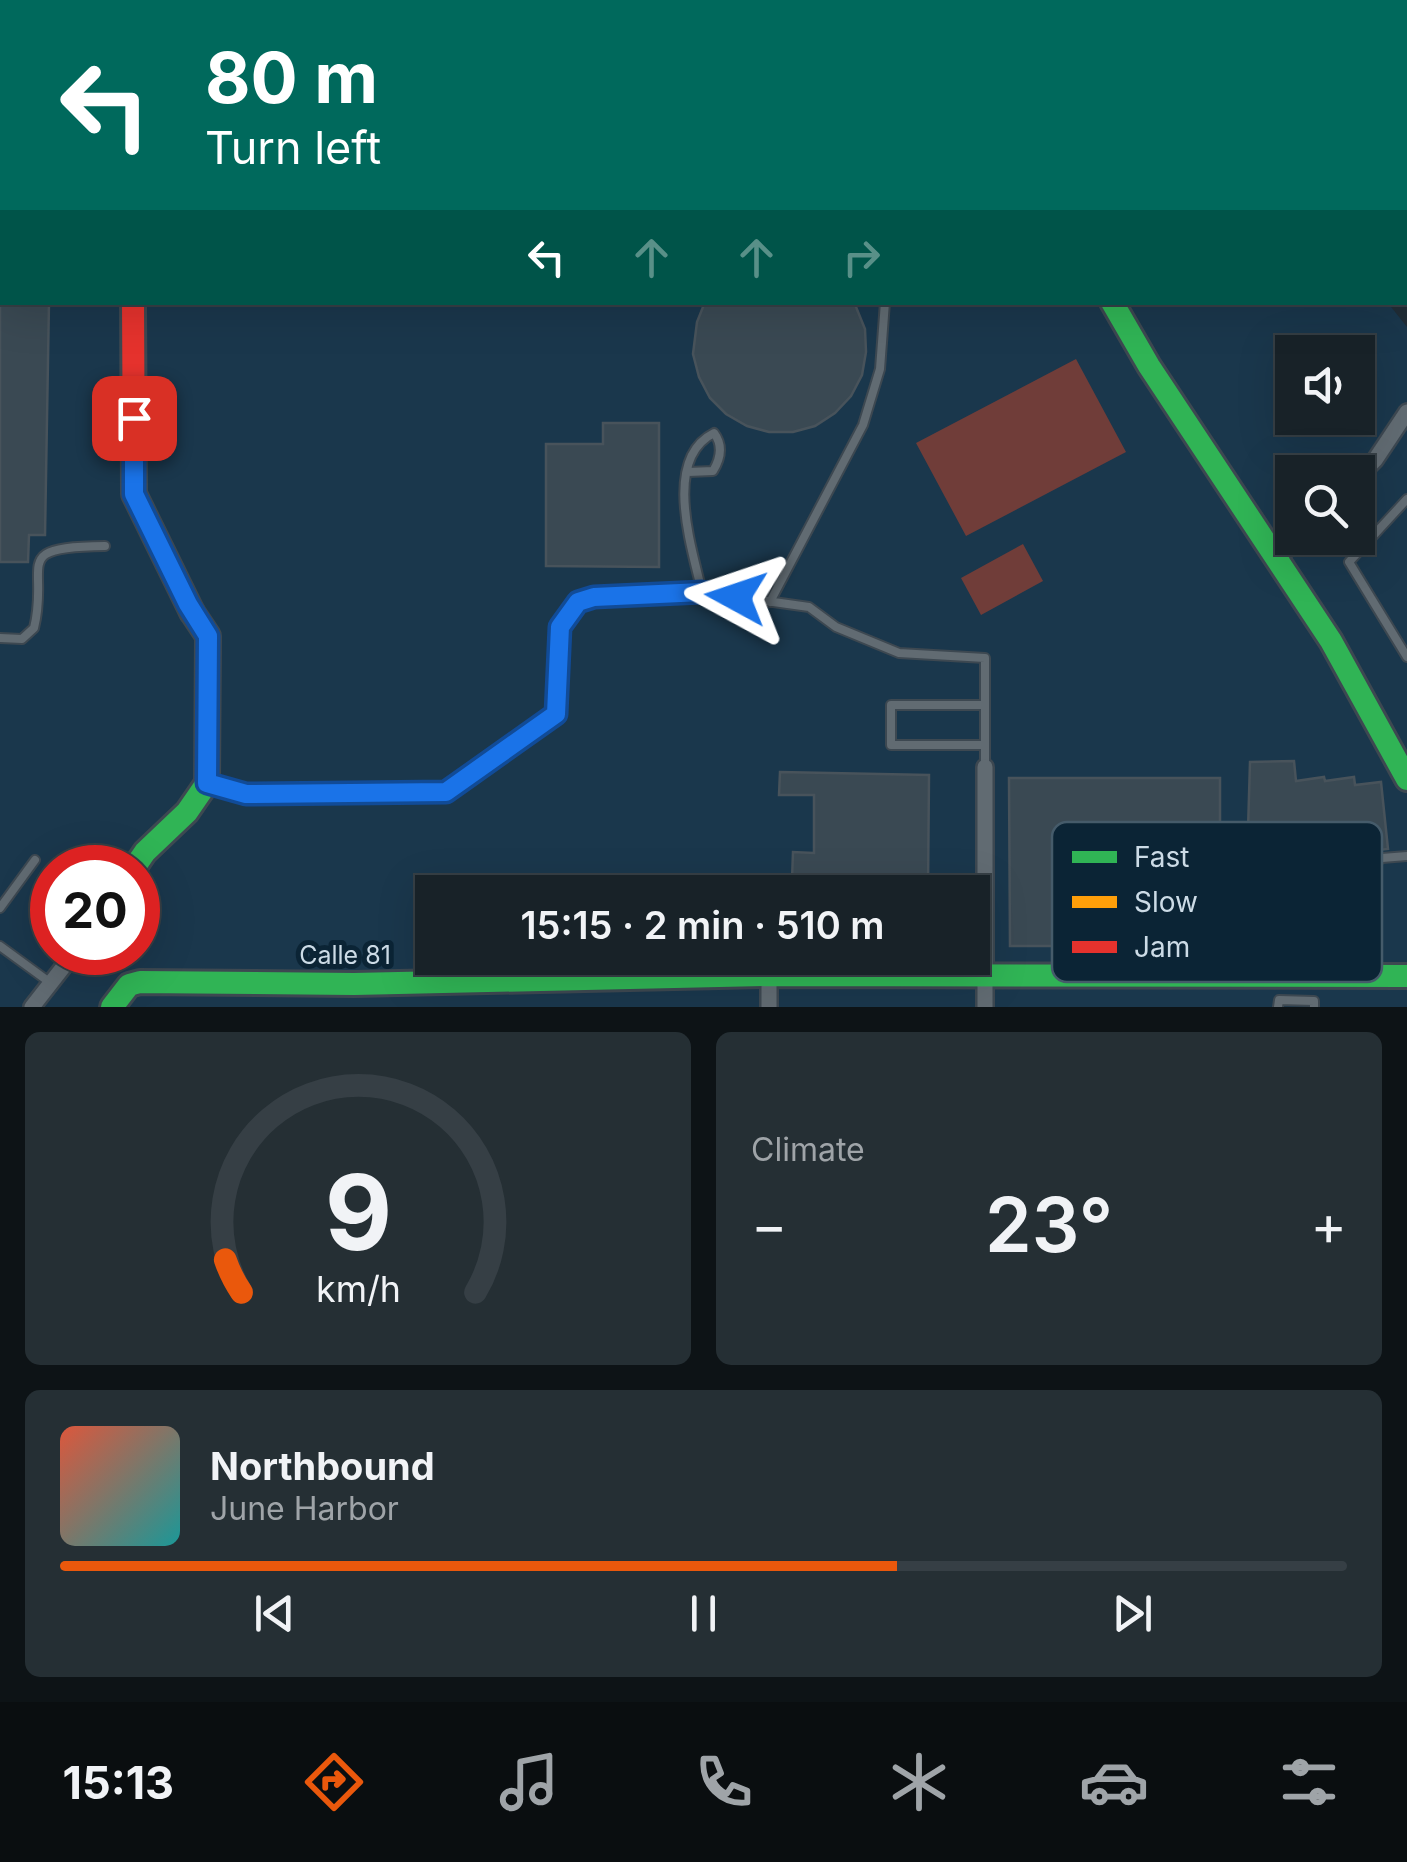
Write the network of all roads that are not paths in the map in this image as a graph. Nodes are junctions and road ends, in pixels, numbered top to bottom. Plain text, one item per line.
1 (134, 305) edge
2 (885, 305) edge
3 (1114, 305) edge
4 (1407, 412) edge
5 (1375, 460) edge
6 (688, 472) junction
7 (1407, 499) edge
8 (105, 546) dead end
9 (1279, 557) joint
10 (702, 592) junction
11 (770, 602) junction
12 (0, 638) edge
13 (1407, 657) edge
14 (985, 705) junction
15 (985, 745) junction
16 (985, 767) joint
17 (1407, 779) edge
18 (207, 783) junction
19 (153, 845) edge
20 (1407, 856) edge
21 (1382, 858) edge
22 (30, 867) edge
23 (0, 908) edge
24 (0, 946) edge
25 (59, 975) edge
26 (769, 975) junction
27 (984, 977) junction
28 (1052, 977) edge
29 (1301, 982) edge
30 (52, 984) junction
31 (1302, 1001) junction
32 (32, 1007) edge
33 (112, 1007) edge
34 (769, 1007) edge
35 (985, 1007) edge
36 (1278, 1007) edge
37 (1314, 1007) edge

1 - 18 street
2 - 11 lane
3 - 9 street
4 - 5 street
6 - 6 lane
6 - 10 lane
7 - 13 lane
8 - 12 lane
9 - 17 street
10 - 11 lane
10 - 18 lane
11 - 14 lane
14 - 15 lane
14 - 15 lane
15 - 16 lane
16 - 27 street
18 - 19 street
20 - 21 lane
22 - 23 lane
24 - 30 lane
25 - 30 street
26 - 27 street, Calle 81
26 - 33 street, Calle 81
26 - 34 street
27 - 28 street, Calle 81
27 - 35 street
29 - 31 lane
30 - 32 street
31 - 36 lane
31 - 37 lane

